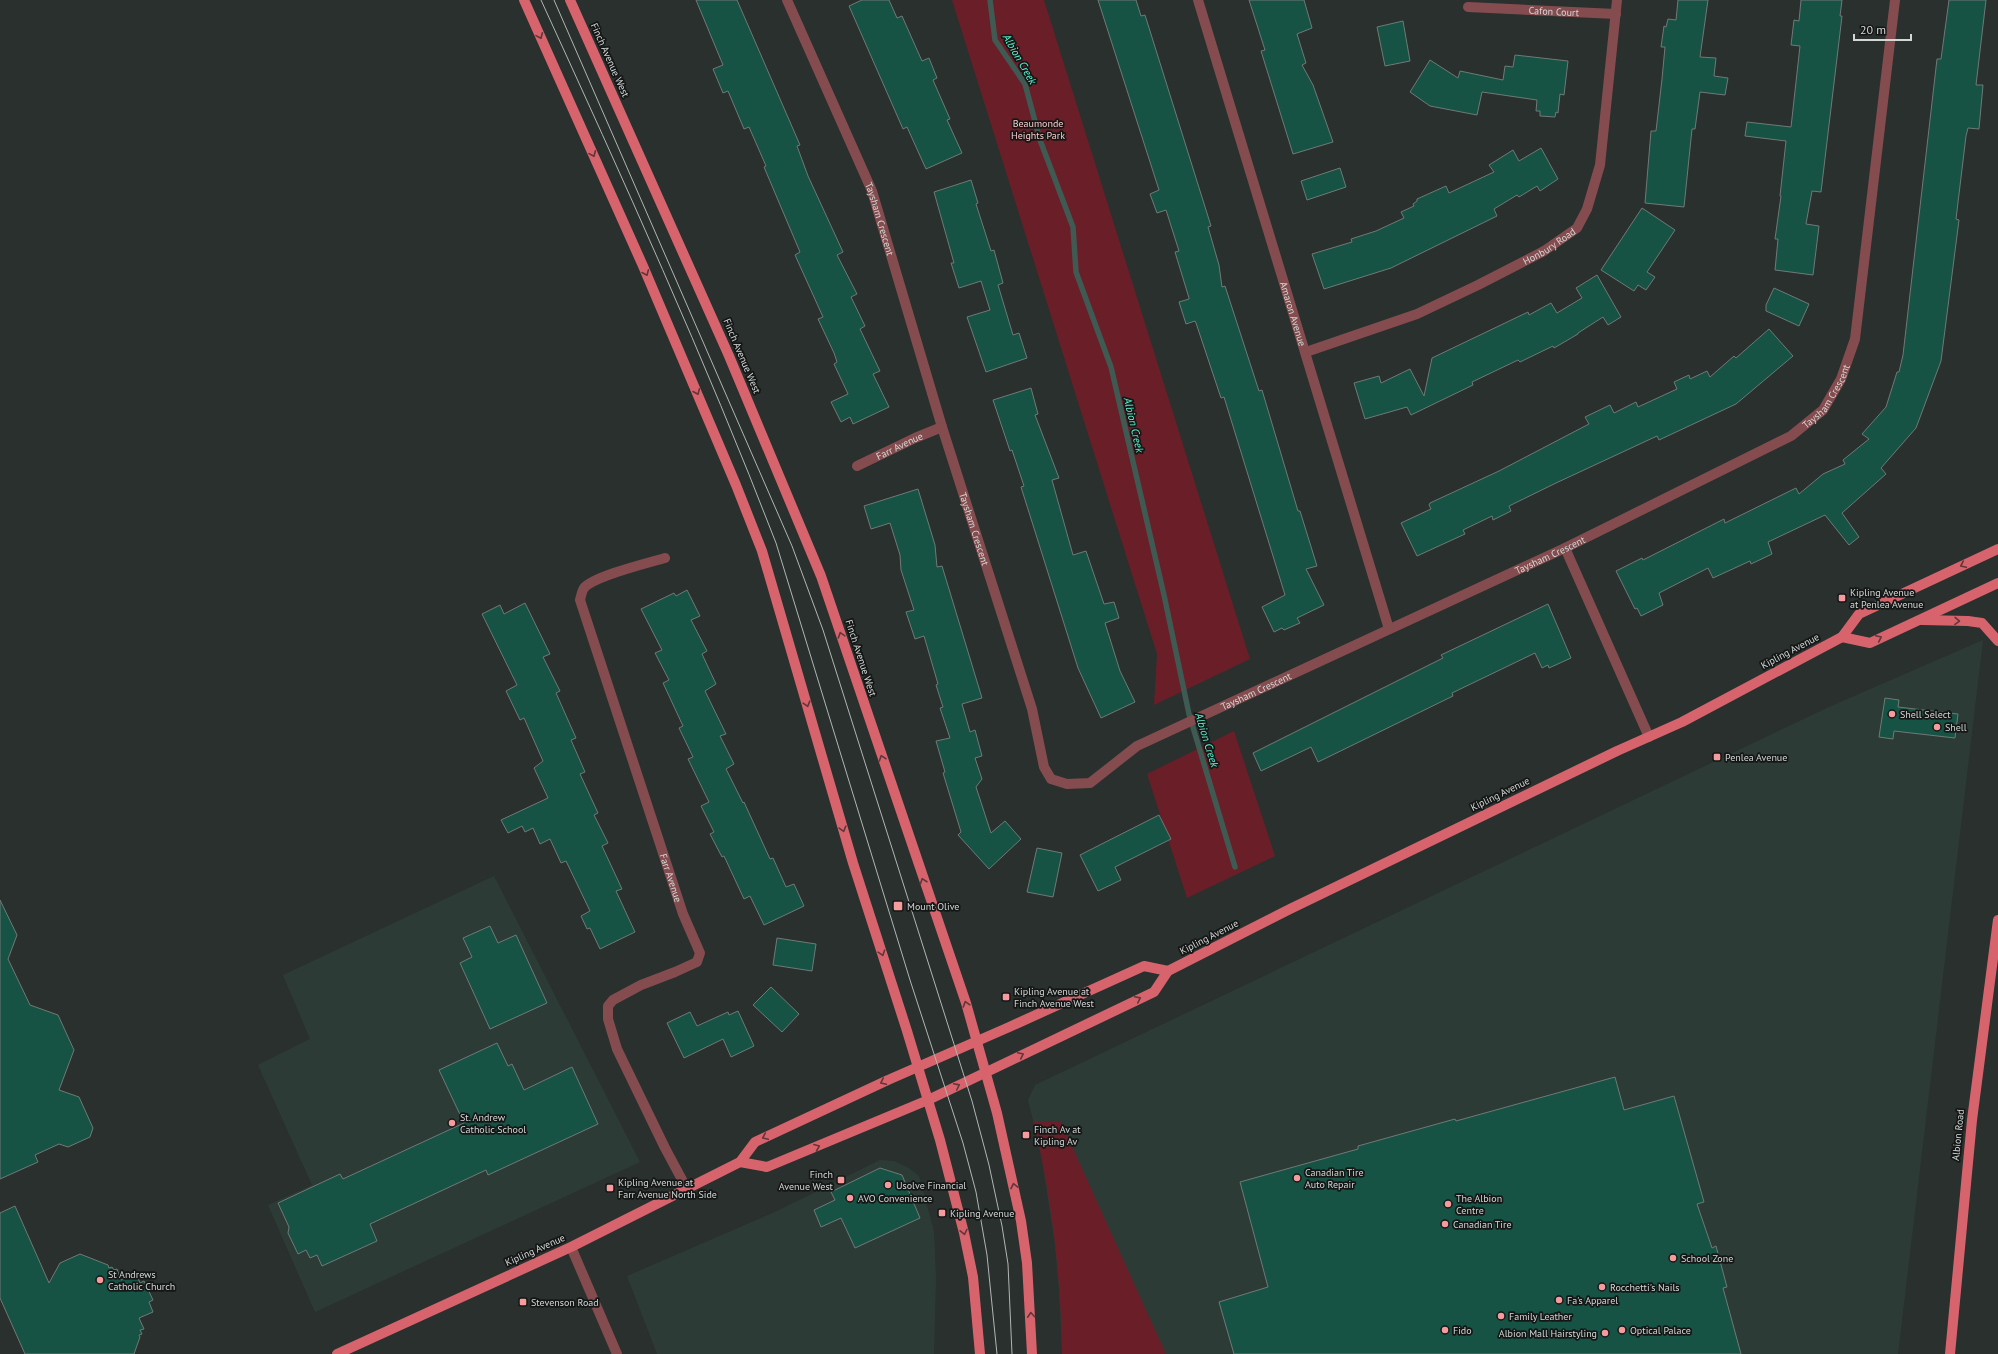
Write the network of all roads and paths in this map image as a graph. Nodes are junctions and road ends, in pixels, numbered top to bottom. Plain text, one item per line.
1 (524, 0) edge
2 (570, 0) edge
3 (787, 0) edge
4 (1198, 0) edge
5 (1617, 0) edge
6 (1895, 0) edge
7 (1468, 7) dead end
8 (1616, 14) junction
9 (1306, 352) junction
10 (942, 427) junction
11 (857, 466) dead end
12 (1565, 548) junction
13 (1998, 549) edge
14 (664, 558) dead end
15 (1998, 584) edge
16 (1918, 620) junction
17 (1389, 628) junction
18 (1842, 637) junction
19 (1998, 641) edge
20 (1649, 737) junction
21 (1998, 920) edge
22 (1168, 971) junction
23 (977, 1041) junction
24 (918, 1066) junction
25 (986, 1072) junction
26 (928, 1100) junction
27 (740, 1162) junction
28 (687, 1189) junction
29 (571, 1247) junction
30 (337, 1354) edge
31 (617, 1354) edge
32 (980, 1354) edge
33 (1032, 1354) edge
34 (1950, 1354) edge

1 -> 24 main road
23 -> 2 main road, Finch Avenue West
3 - 10 street, Taysham Crescent
4 - 9 street, Amaron Avenue
5 - 8 street, Honbury Road
6 - 12 street, Taysham Crescent
7 - 8 street, Cafon Court
8 - 9 street, Honbury Road
9 - 17 street, Amaron Avenue
10 - 11 street, Farr Avenue
10 - 17 street, Taysham Crescent
12 - 17 street, Taysham Crescent
12 - 20 street
13 -> 18 main road, Kipling Avenue
14 - 28 street, Farr Avenue
15 - 16 main road
18 -> 16 main road
16 -> 19 main road
18 - 20 main road, Kipling Avenue
20 - 22 main road, Kipling Avenue
21 - 34 main road, Albion Road
22 - 23 main road, Kipling Avenue
25 -> 22 main road, Kipling Avenue
23 - 24 main road, Kipling Avenue
23 - 25 main road, Finch Avenue West
24 - 26 main road
24 -> 27 main road, Kipling Avenue
26 -> 25 main road, Kipling Avenue
33 -> 25 main road, Finch Avenue West
27 -> 26 main road, Kipling Avenue
26 -> 32 main road
27 - 28 main road, Kipling Avenue
28 - 29 main road, Kipling Avenue
29 - 30 main road, Kipling Avenue
29 - 31 street

